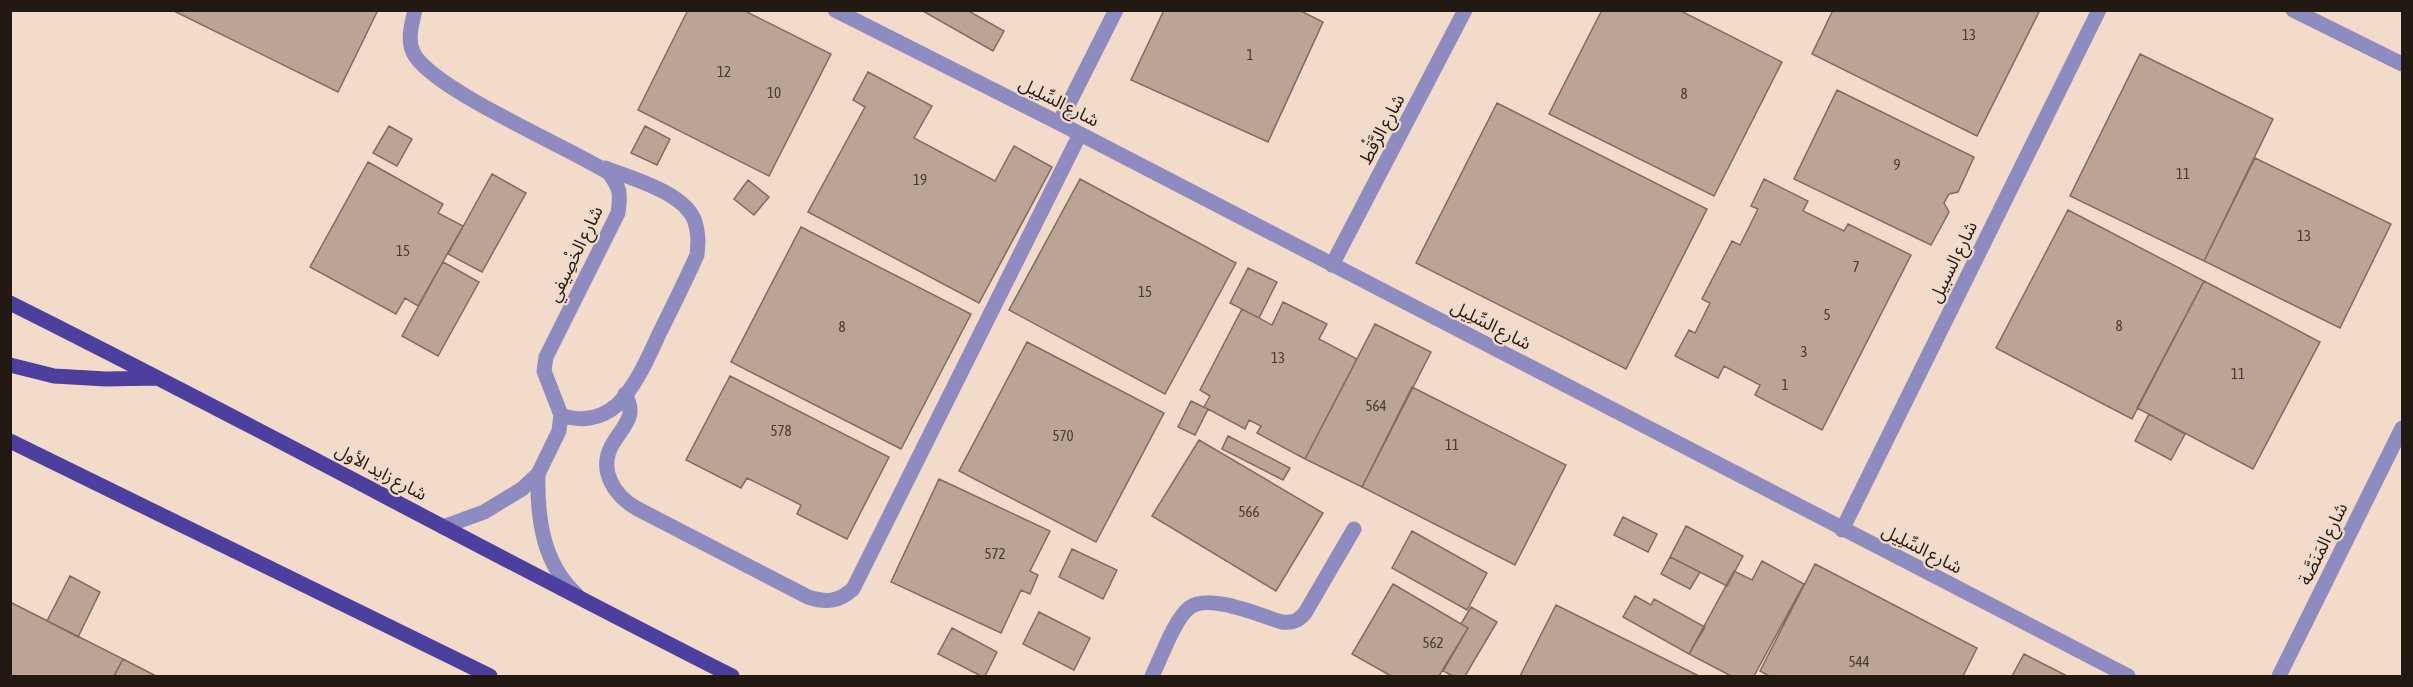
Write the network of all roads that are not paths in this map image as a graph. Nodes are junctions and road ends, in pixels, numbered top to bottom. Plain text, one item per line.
1 (415, 10) edge
2 (835, 10) edge
3 (1116, 10) edge
4 (1465, 10) edge
5 (2099, 10) edge
6 (2293, 10) edge
7 (2403, 64) edge
8 (1059, 123) junction
9 (1080, 134) junction
10 (594, 163) junction
11 (1332, 265) junction
12 (10, 303) edge
13 (10, 365) edge
14 (160, 378) junction
15 (626, 394) junction
16 (561, 416) junction
17 (2403, 428) edge
18 (10, 441) edge
19 (538, 474) junction
20 (442, 527) junction
21 (1354, 529) dead end
22 (1842, 530) junction
23 (583, 601) junction
24 (490, 676) edge
25 (732, 676) edge
26 (1152, 676) edge
27 (2128, 676) edge
28 (2279, 676) edge

1 - 10 street, شارع الخْصِيفي
2 - 8 street, شارع السِّلِيل
3 - 8 street
4 - 11 street, شارع الرَّقْط
5 - 22 street, شارع السبيل
6 - 7 street
8 - 9 street, شارع السِّلِيل
9 - 11 street, شارع السِّلِيل
9 - 15 street
10 - 15 street
10 - 16 street, شارع الخْصِيفي
11 - 22 street, شارع السِّلِيل
12 - 14 main road, شارع زايد الأول
13 - 14 main road
14 - 20 main road, شارع زايد الأول
15 - 16 street
16 - 19 street
17 - 28 street, شارع المَنَصَّة
18 - 24 main road
19 - 20 street
19 - 23 street
20 - 23 main road, شارع زايد الأول
21 - 26 street
22 - 27 street, شارع السِّلِيل
23 - 25 main road, شارع زايد الأول

